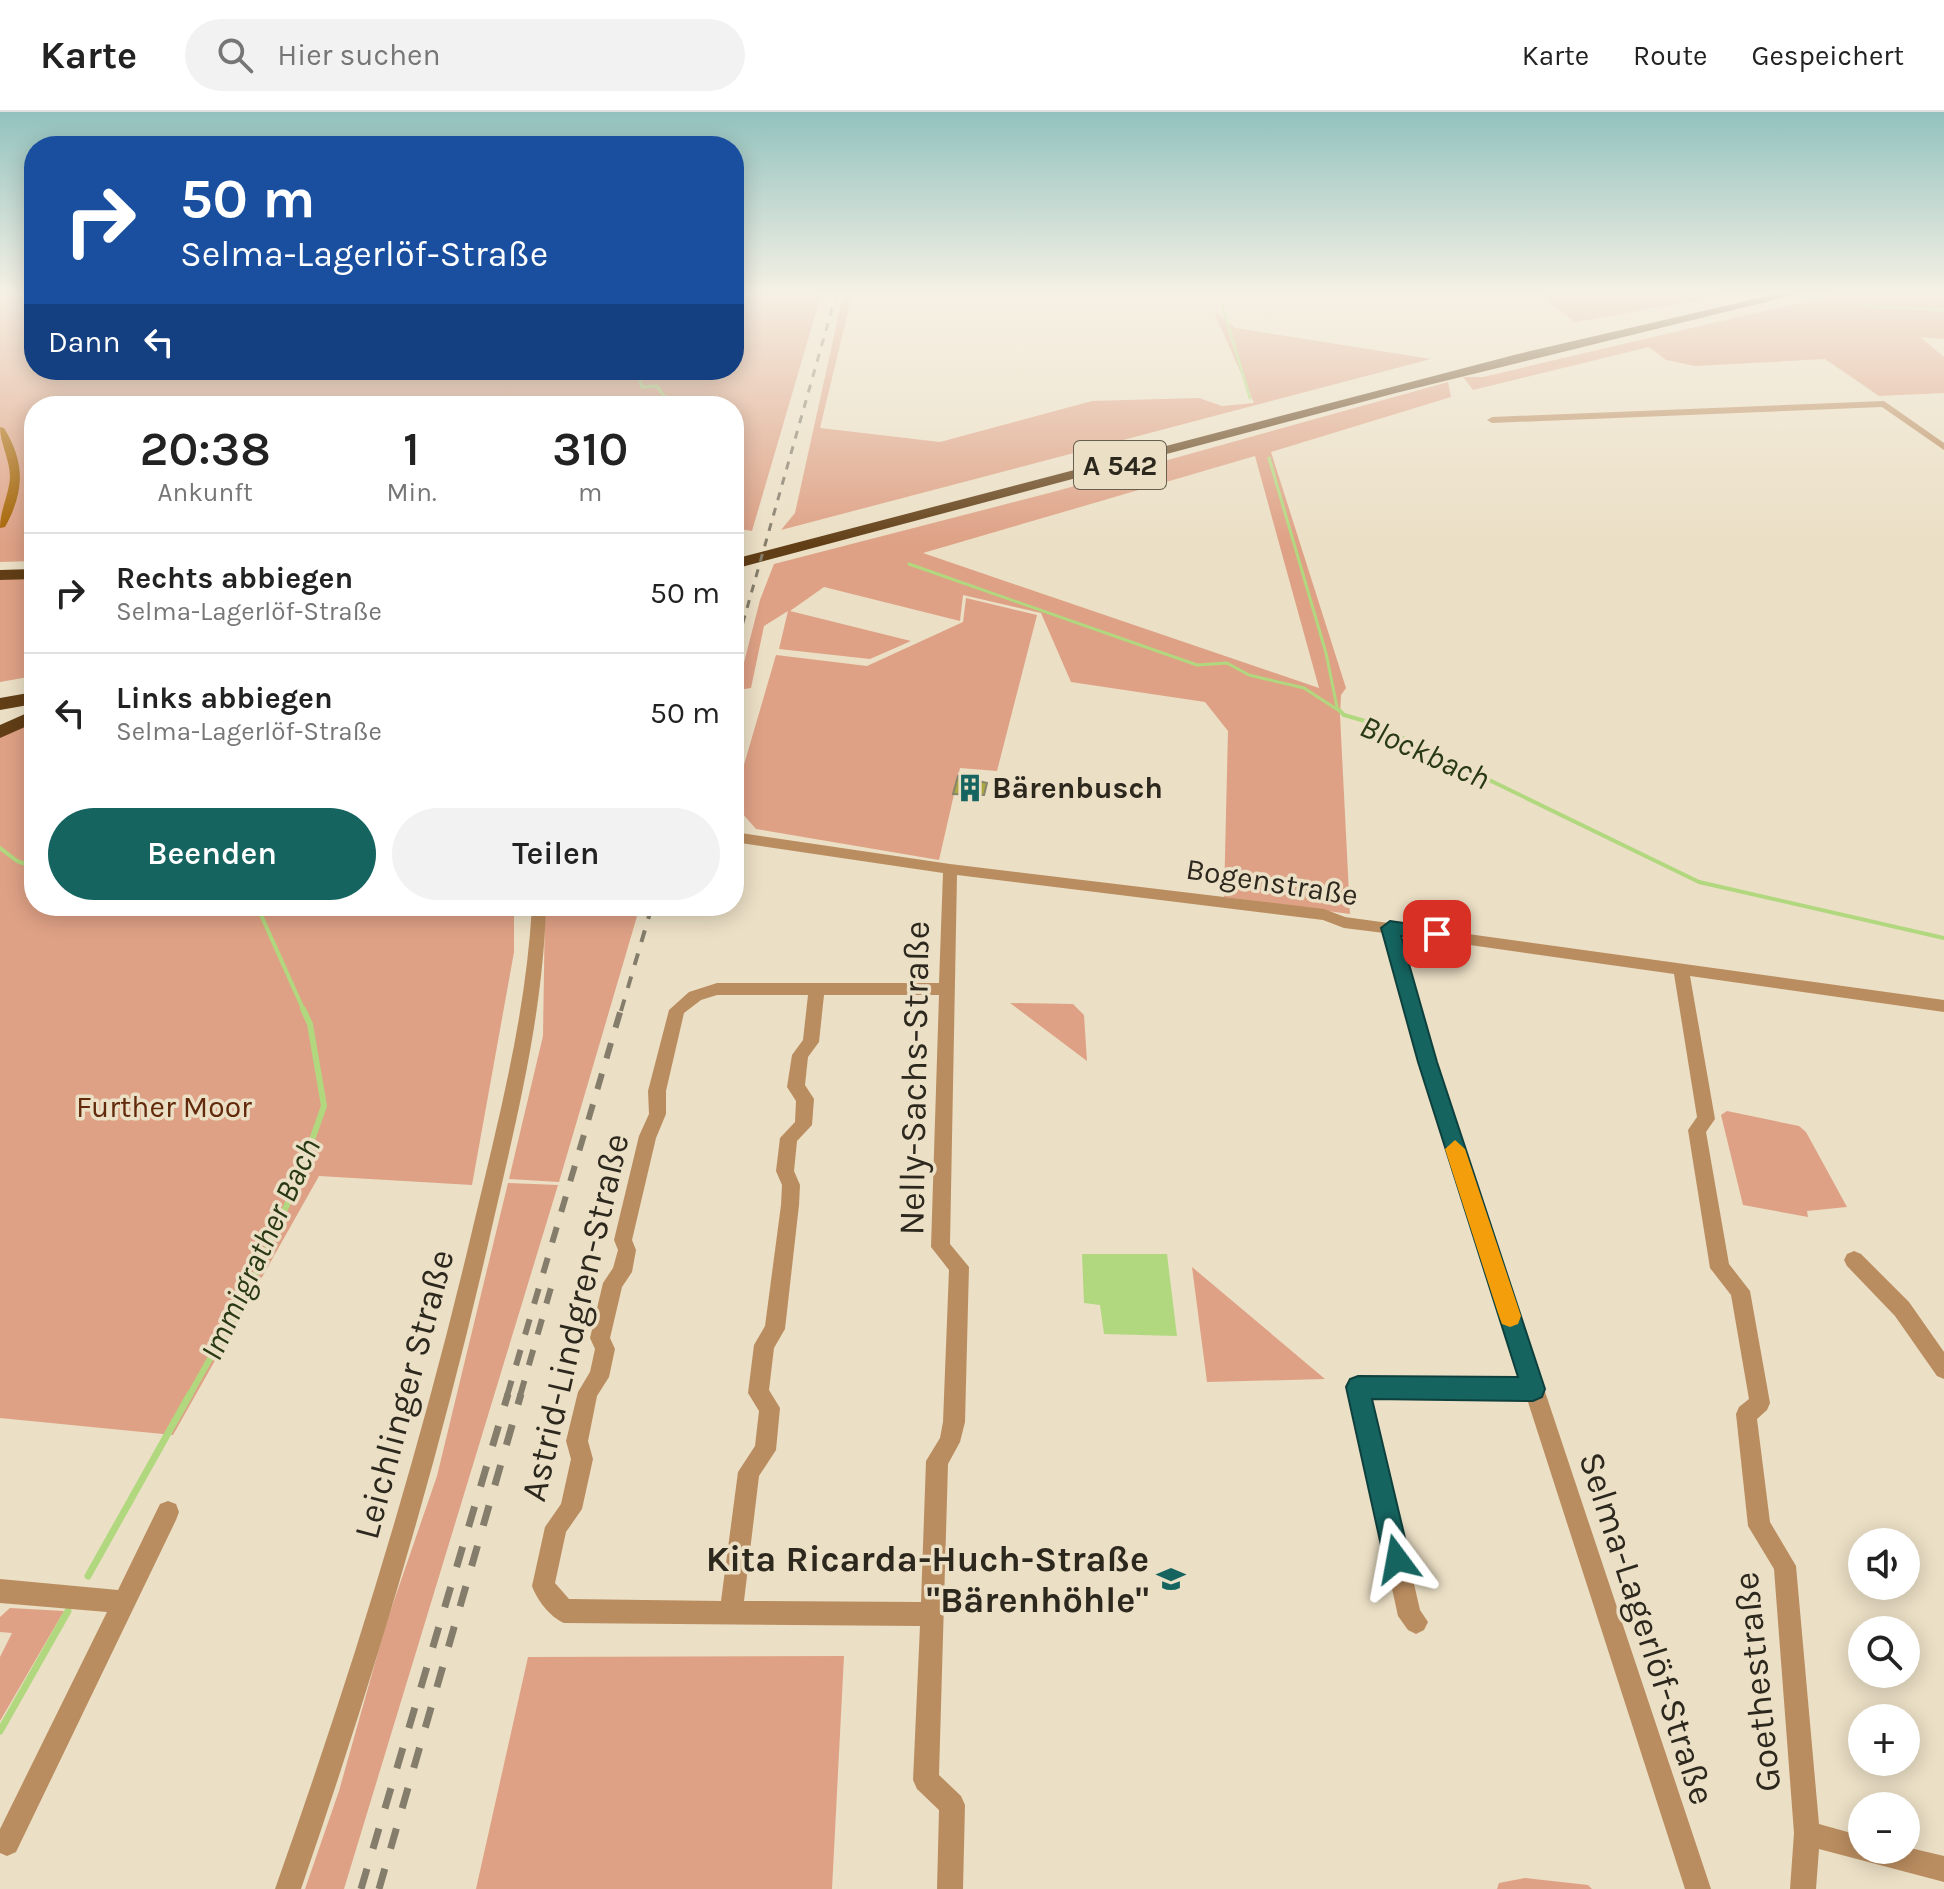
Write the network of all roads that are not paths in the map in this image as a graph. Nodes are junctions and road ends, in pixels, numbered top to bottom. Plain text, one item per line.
1 (1416, 378) edge
2 (1492, 420) dead end
3 (0, 430) edge
4 (1944, 447) edge
5 (0, 524) edge
6 (814, 539) junction
7 (744, 550) edge
8 (744, 561) edge
9 (24, 568) edge
10 (3, 573) edge
11 (24, 574) edge
12 (24, 689) edge
13 (0, 691) edge
14 (24, 692) edge
15 (0, 704) edge
16 (24, 721) edge
17 (0, 732) edge
18 (744, 838) edge
19 (950, 869) junction
20 (539, 916) edge
21 (1390, 928) junction
22 (1681, 969) junction
23 (817, 989) junction
24 (945, 989) junction
25 (1944, 1006) edge
26 (1854, 1260) dead end
27 (1944, 1369) edge
28 (1533, 1389) junction
29 (168, 1512) dead end
30 (0, 1591) edge
31 (122, 1602) junction
32 (731, 1612) junction
33 (929, 1614) junction
34 (1416, 1622) dead end
35 (1807, 1833) junction
36 (7, 1843) dead end
37 (1848, 1844) edge
38 (1920, 1863) edge
39 (1944, 1869) edge
40 (288, 1889) edge
41 (950, 1889) edge
42 (1698, 1889) edge
43 (1803, 1889) edge

1 - 6 highway, A 542
2 - 4 street
3 - 5 main road
6 - 7 highway, A 542
6 - 8 highway, A 542
9 - 10 highway
10 - 11 highway
12 - 13 highway
14 - 15 highway
16 - 17 highway
18 - 19 street, Bogenstraße
19 - 21 street, Bogenstraße
19 - 24 street, Nelly-Sachs-Straße
20 - 40 street, Leichlinger Straße
21 - 22 street, Bogenstraße
21 - 28 street, Selma-Lagerlöf-Straße
22 - 25 street, Bogenstraße
22 - 35 street, Goethestraße
23 - 24 street, Astrid-Lindgren-Straße
23 - 32 street
23 - 32 street, Astrid-Lindgren-Straße
24 - 33 street, Nelly-Sachs-Straße
26 - 27 street
28 - 34 street
28 - 42 street, Selma-Lagerlöf-Straße
29 - 31 street
30 - 31 street
31 - 36 street
32 - 33 street, Astrid-Lindgren-Straße
33 - 41 street, Nelly-Sachs-Straße
35 - 37 street
35 - 43 street, Goethestraße
38 - 39 street

